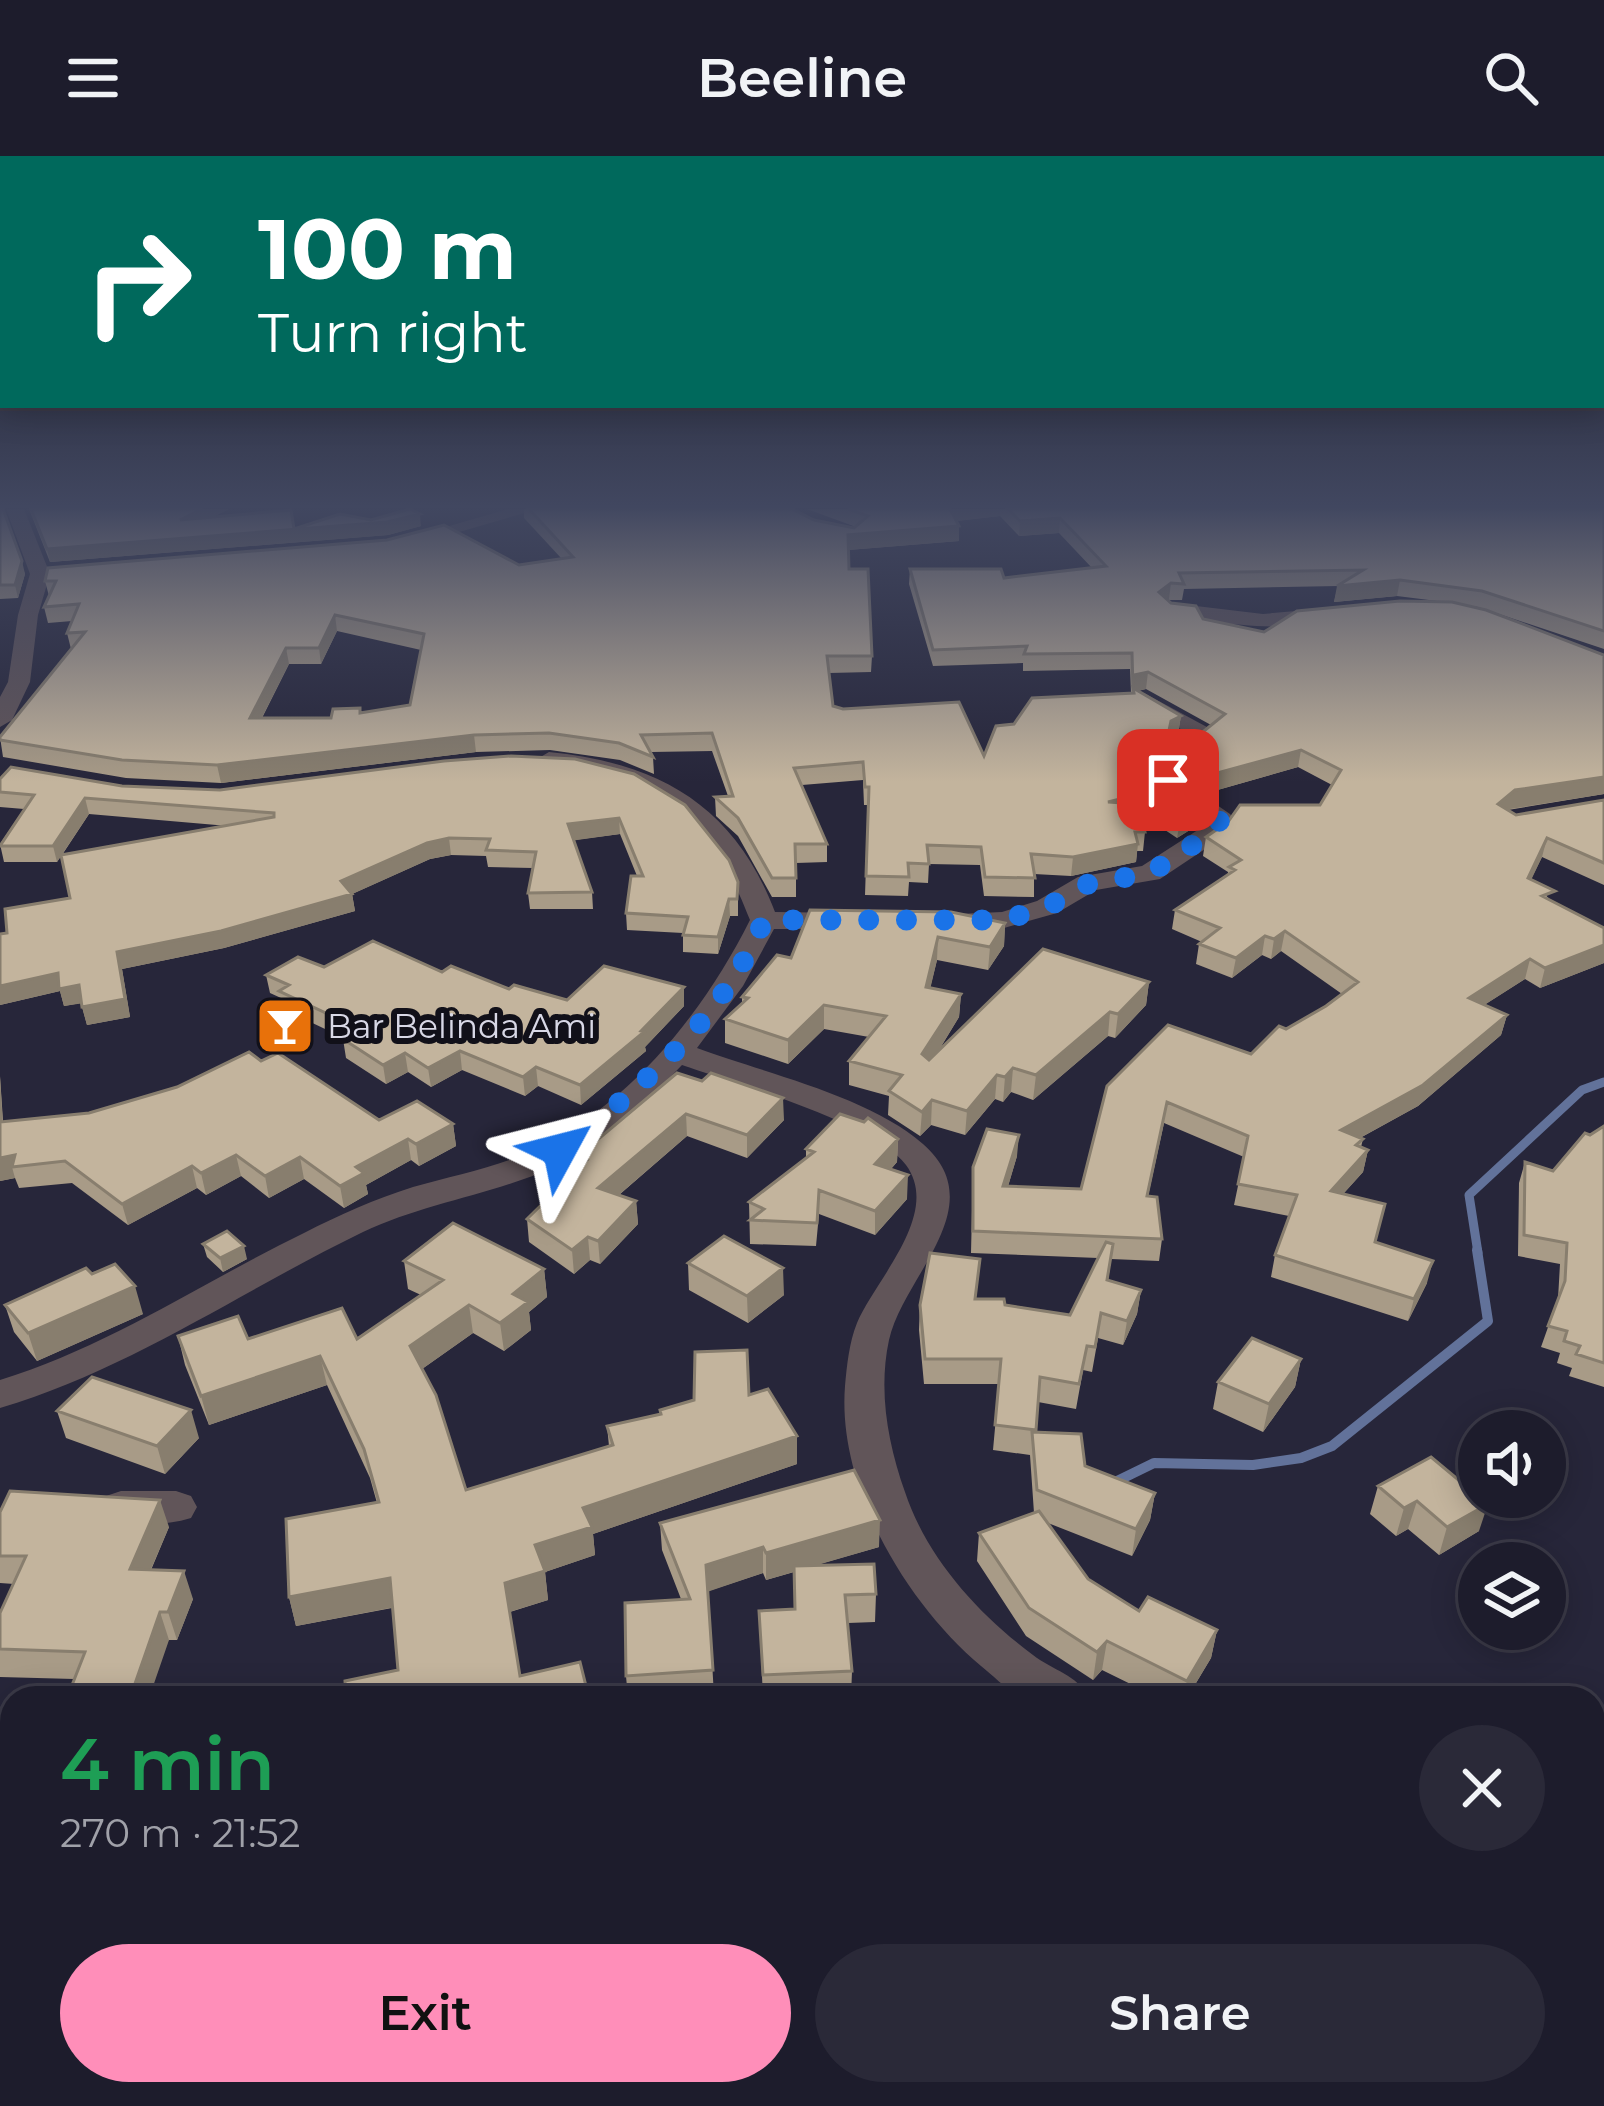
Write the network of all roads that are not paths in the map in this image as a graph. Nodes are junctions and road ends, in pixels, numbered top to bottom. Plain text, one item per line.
1 (36, 600) edge
2 (1171, 609) edge
3 (1355, 612) edge
4 (28, 615) junction
5 (0, 634) edge
6 (1144, 700) edge
7 (0, 720) edge
8 (531, 758) edge
9 (764, 920) junction
10 (872, 921) edge
11 (915, 921) edge
12 (677, 1052) junction
13 (0, 1394) edge
14 (80, 1504) edge
15 (176, 1507) dead end
16 (1039, 1686) edge

1 - 4 street
2 - 3 street
4 - 5 street
4 - 7 street
6 - 11 street
8 - 9 street
9 - 10 street
9 - 12 street
12 - 13 street
12 - 16 street
14 - 15 street

